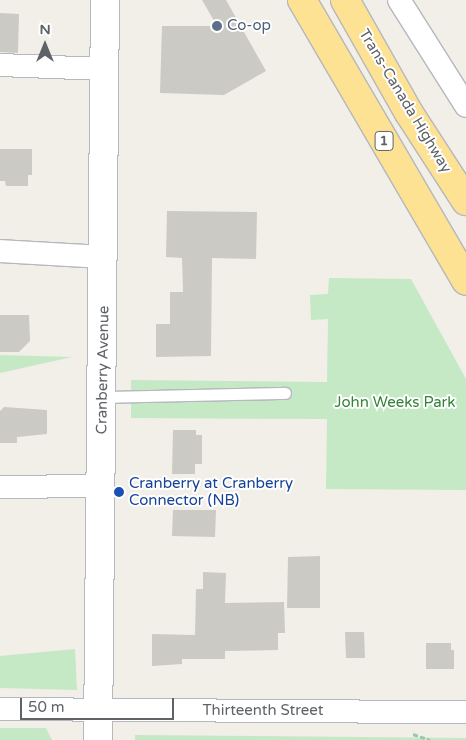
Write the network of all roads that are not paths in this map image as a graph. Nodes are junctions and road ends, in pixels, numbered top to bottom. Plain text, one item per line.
1 (105, 0) edge
2 (302, 0) edge
3 (345, 0) edge
4 (399, 0) edge
5 (0, 65) edge
6 (106, 68) junction
7 (466, 106) edge
8 (466, 201) edge
9 (0, 251) edge
10 (105, 257) junction
11 (466, 282) edge
12 (285, 393) dead end
13 (103, 397) junction
14 (102, 486) junction
15 (0, 488) edge
16 (0, 709) edge
17 (99, 710) junction
18 (466, 712) edge
19 (98, 740) edge

1 - 6 street, Cranberry Avenue
2 - 11 highway, 1
3 - 8 highway, Trans-Canada Highway / 1
4 - 7 street
5 - 6 street
6 - 10 street, Cranberry Avenue
9 - 10 street
10 - 13 street, Cranberry Avenue
12 - 13 lane
13 - 14 street, Cranberry Avenue
14 - 15 street
14 - 17 street, Cranberry Avenue
16 - 17 street, Thirteenth Street
17 - 18 street, Thirteenth Street
17 - 19 street, Cranberry Avenue

